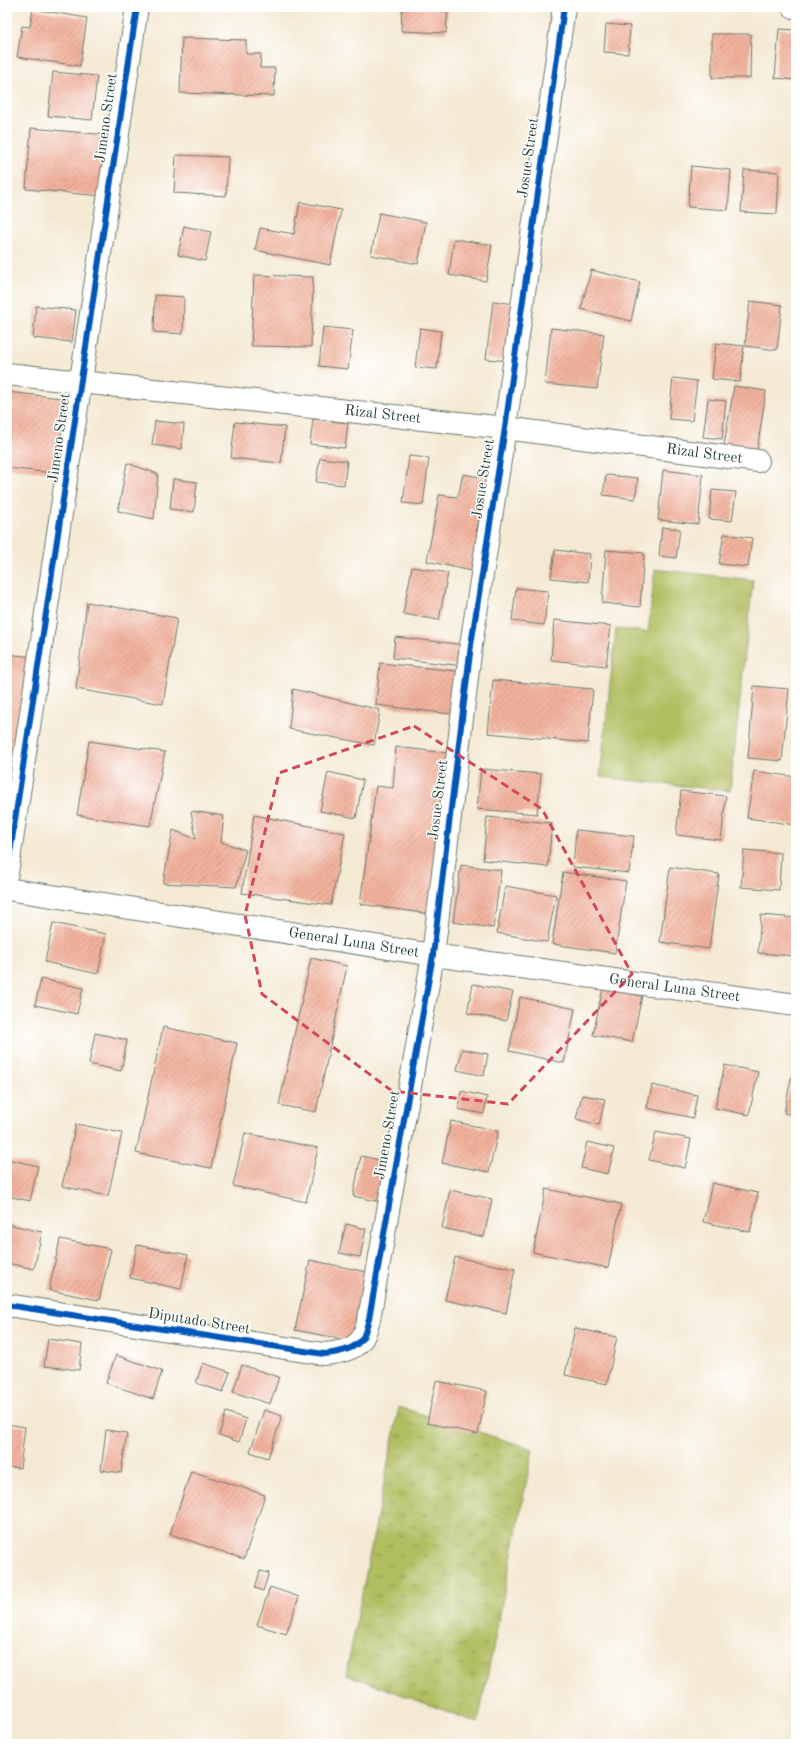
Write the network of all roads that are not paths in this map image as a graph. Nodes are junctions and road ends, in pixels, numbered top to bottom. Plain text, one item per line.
1 (137, 7) edge
2 (564, 7) edge
3 (793, 7) edge
4 (796, 8) edge
5 (7, 374) edge
6 (81, 381) junction
7 (504, 428) junction
8 (758, 461) dead end
9 (7, 873) edge
10 (7, 890) edge
11 (433, 955) junction
12 (796, 1005) edge
13 (7, 1306) edge
14 (369, 1319) joint

1 - 6 street, Jimeno Street
2 - 7 street, Josue Street
3 - 4 street
5 - 6 street, Rizal Street
6 - 7 street, Rizal Street
6 - 9 street, Jimeno Street
7 - 8 street, Rizal Street
7 - 11 street, Josue Street
10 - 11 street, General Luna Street
11 - 12 street, General Luna Street
11 - 14 street, Jimeno Street
13 - 14 street, Diputado Street

